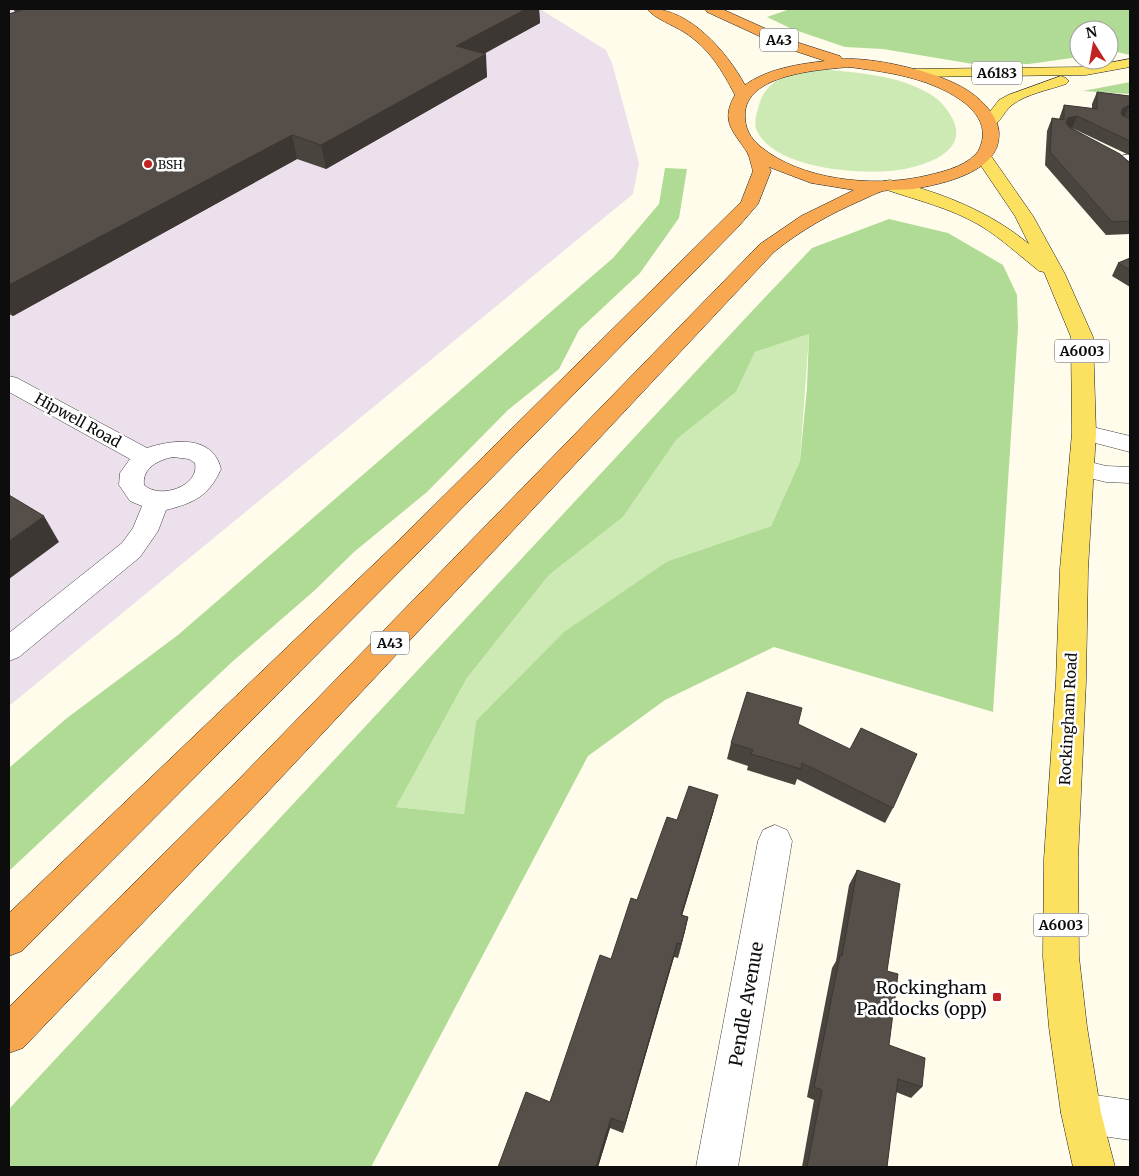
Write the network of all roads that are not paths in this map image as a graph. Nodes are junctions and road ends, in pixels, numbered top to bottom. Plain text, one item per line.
1 (654, 9) edge
2 (712, 9) edge
3 (849, 63) junction
4 (1130, 63) edge
5 (1086, 72) junction
6 (909, 73) junction
7 (744, 95) junction
8 (989, 123) junction
9 (755, 151) junction
10 (983, 157) junction
11 (887, 185) junction
12 (1055, 274) junction
13 (9, 383) edge
14 (1084, 433) junction
15 (1130, 444) edge
16 (146, 458) junction
17 (1082, 468) junction
18 (1130, 475) edge
19 (157, 501) junction
20 (9, 649) edge
21 (775, 842) dead end
22 (9, 938) edge
23 (9, 1034) edge
24 (1082, 1113) junction
25 (1130, 1120) edge
26 (717, 1167) edge
27 (1094, 1167) edge

1 - 7 highway
2 - 3 highway, A43
3 - 6 highway, A43
3 - 7 highway, A43
4 - 5 main road, A6183
5 - 6 main road, A6183
5 - 8 main road, A6183
6 - 8 highway, A43
7 - 9 highway, A43
8 - 10 highway
9 - 11 highway, A43
9 - 22 highway, A43
10 - 11 highway, A43
10 - 12 main road, Rockingham Road / A6003
11 - 12 main road, Rockingham Road / A6003
11 - 23 highway, A43
12 - 14 main road, Rockingham Road / A6003
13 - 16 street, Hipwell Road
14 - 15 street
14 - 17 main road, Rockingham Road / A6003
16 - 19 street
16 - 19 street
17 - 18 street
17 - 24 main road, Rockingham Road / A6003
19 - 20 street
21 - 26 street, Pendle Avenue
24 - 25 street
24 - 27 main road, Rockingham Road / A6003

